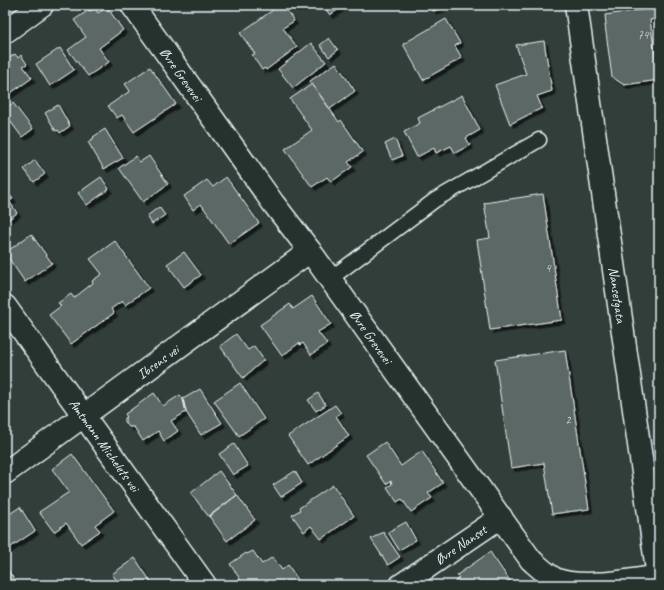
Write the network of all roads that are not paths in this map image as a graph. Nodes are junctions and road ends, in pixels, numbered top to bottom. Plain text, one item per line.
1 (42, 5) edge
2 (132, 5) edge
3 (576, 5) edge
4 (5, 32) edge
5 (539, 140) dead end
6 (310, 251) junction
7 (330, 279) junction
8 (5, 306) edge
9 (84, 415) junction
10 (5, 473) edge
11 (500, 517) junction
12 (659, 579) edge
13 (205, 585) edge
14 (401, 585) edge

1 - 4 street
2 - 6 street, Øvre Grevevei
3 - 12 street, Nansetgata
5 - 7 lane
6 - 7 street, Øvre Grevevei
6 - 9 street, Ibsens vei
7 - 11 street, Øvre Grevevei
8 - 9 street, Amtmann Michelets vei
9 - 10 street, Ibsens vei
9 - 13 street, Amtmann Michelets vei
11 - 12 street, Øvre Grevevei
11 - 14 street, Øvre Nanset

